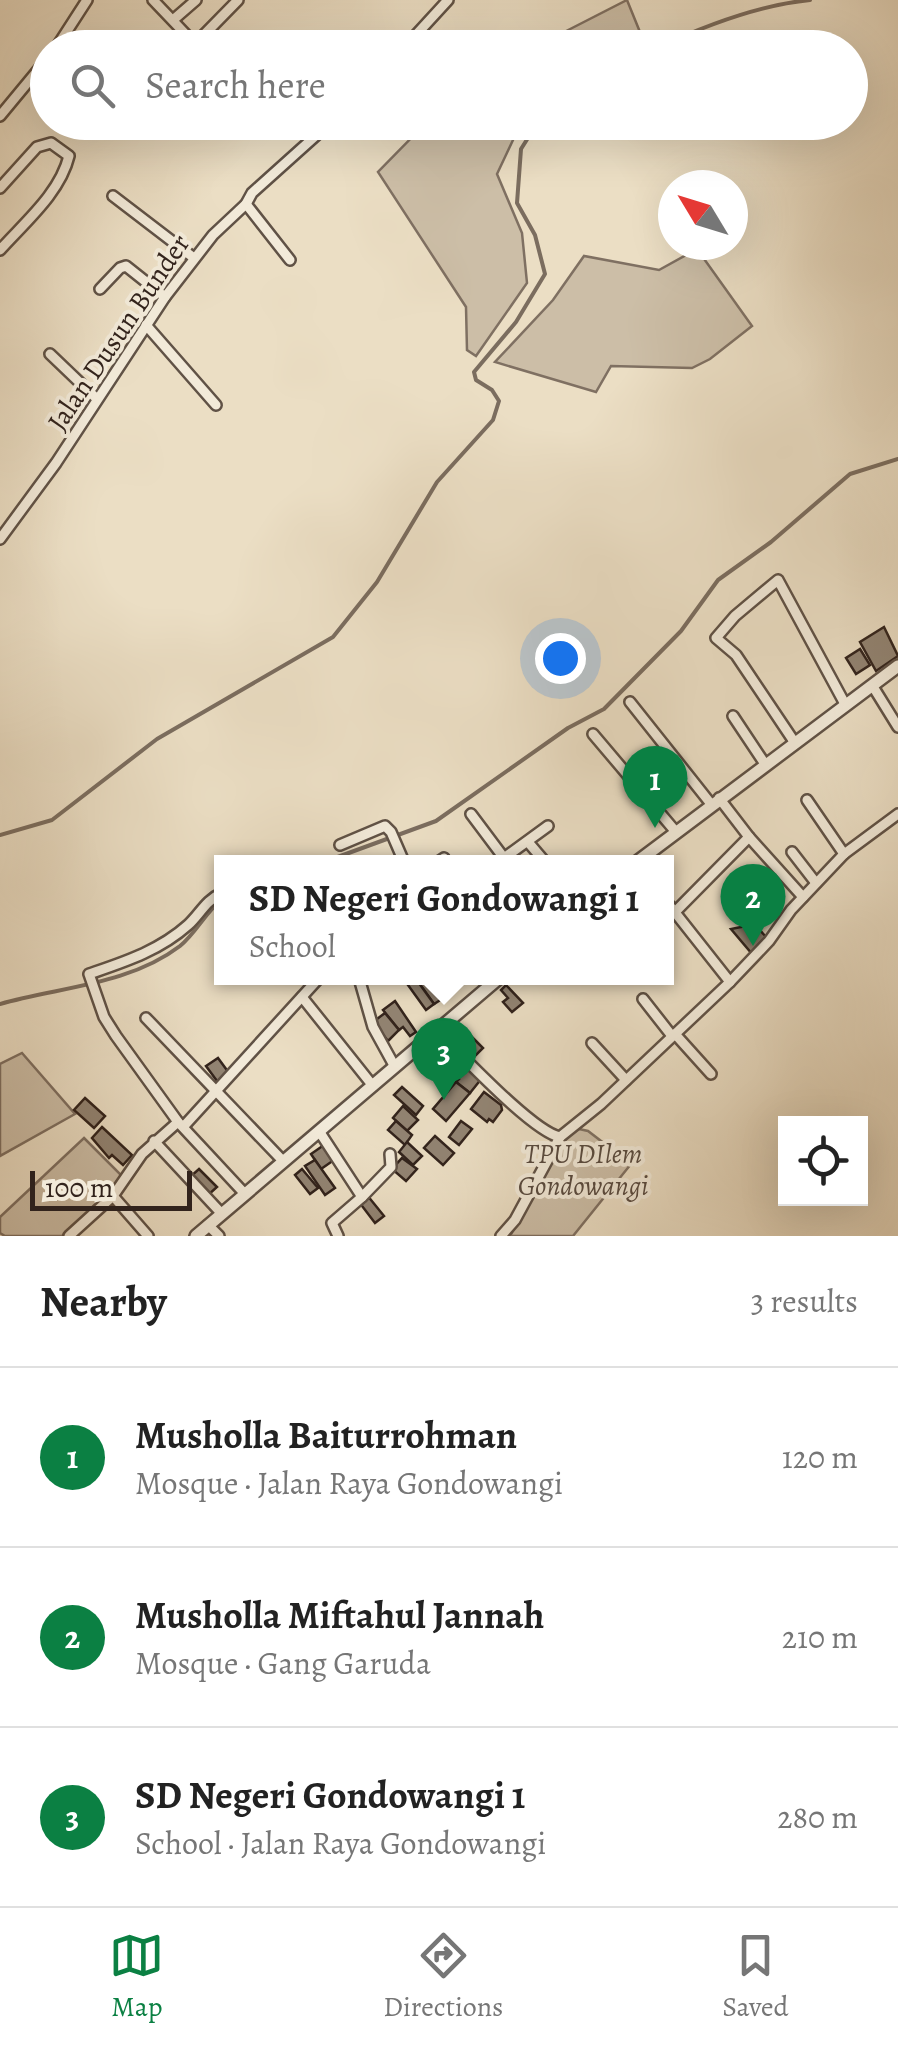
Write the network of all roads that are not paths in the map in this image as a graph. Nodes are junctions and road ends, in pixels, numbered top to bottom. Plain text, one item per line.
1 (87, 0) edge
2 (152, 0) edge
3 (196, 0) edge
4 (238, 0) edge
5 (448, 0) edge
6 (173, 20) junction
7 (68, 30) edge
8 (182, 30) edge
9 (209, 30) edge
10 (420, 30) edge
11 (30, 80) edge
12 (0, 116) edge
13 (311, 140) edge
14 (0, 188) edge
15 (113, 196) dead end
16 (246, 204) junction
17 (0, 250) edge
18 (194, 258) junction
19 (290, 260) dead end
20 (100, 289) dead end
21 (165, 297) junction
22 (146, 324) junction
23 (50, 354) dead end
24 (97, 399) junction
25 (216, 405) dead end
26 (0, 540) edge
27 (898, 666) edge
28 (872, 684) junction
29 (630, 702) dead end
30 (845, 704) junction
31 (733, 716) dead end
32 (898, 727) edge
33 (593, 734) dead end
34 (794, 743) junction
35 (764, 764) junction
36 (807, 800) dead end
37 (715, 801) junction
38 (470, 814) dead end
39 (898, 814) edge
40 (548, 826) dead end
41 (676, 832) junction
42 (748, 838) junction
43 (528, 842) junction
44 (340, 845) dead end
45 (792, 852) dead end
46 (844, 854) junction
47 (400, 855) edge
48 (502, 855) edge
49 (508, 855) edge
50 (539, 855) edge
51 (646, 855) edge
52 (816, 884) junction
53 (214, 896) edge
54 (803, 898) junction
55 (675, 912) joint
56 (730, 982) junction
57 (313, 985) edge
58 (361, 985) edge
59 (491, 985) edge
60 (302, 997) junction
61 (643, 999) dead end
62 (146, 1018) dead end
63 (437, 1032) junction
64 (674, 1034) junction
65 (592, 1042) dead end
66 (395, 1066) junction
67 (712, 1074) dead end
68 (626, 1080) junction
69 (373, 1086) junction
70 (216, 1093) junction
71 (181, 1124) junction
72 (319, 1131) junction
73 (560, 1137) junction
74 (154, 1141) junction
75 (390, 1154) dead end
76 (283, 1161) junction
77 (245, 1194) junction
78 (113, 1196) junction
79 (362, 1197) junction
80 (222, 1214) junction
81 (208, 1226) junction
82 (69, 1236) edge
83 (148, 1236) edge
84 (196, 1236) edge
85 (219, 1236) edge
86 (338, 1236) edge
87 (501, 1236) edge

1 - 7 street
2 - 6 street
3 - 6 street
4 - 9 street
5 - 10 street
6 - 8 street
11 - 12 street
13 - 16 street, Jalan Dusun Bunder
14 - 17 street
15 - 18 street
16 - 18 street, Jalan Dusun Bunder
16 - 19 street
18 - 21 street, Jalan Dusun Bunder
20 - 21 street
21 - 22 street, Jalan Dusun Bunder
22 - 24 street, Jalan Dusun Bunder
22 - 25 street
23 - 24 street
24 - 26 street, Jalan Dusun Bunder
27 - 28 street
28 - 30 street
28 - 32 street
29 - 37 street
30 - 34 street
30 - 34 street
31 - 35 street
33 - 41 street
34 - 35 street
35 - 37 street
36 - 46 street
37 - 41 street
37 - 42 street
38 - 48 street
39 - 46 street
40 - 43 street
41 - 51 street
42 - 54 street
42 - 55 street
43 - 49 street
43 - 50 street
44 - 47 street
45 - 52 street
46 - 52 street
52 - 54 street
53 - 71 street
54 - 56 street
55 - 56 street
56 - 64 street
57 - 60 street
58 - 66 street
59 - 63 street
60 - 69 street
60 - 70 street
61 - 64 street
62 - 70 street
63 - 66 street
63 - 73 street
64 - 67 street
64 - 68 street
65 - 68 street
66 - 69 street
68 - 73 street
69 - 72 street
70 - 71 street
70 - 76 street
71 - 74 street
71 - 77 street
72 - 76 street
72 - 79 street
73 - 87 street
74 - 78 street
74 - 80 street
75 - 79 street
76 - 77 street
77 - 80 street
78 - 82 street
78 - 83 street
79 - 86 street
80 - 81 street
81 - 84 street
81 - 85 street

